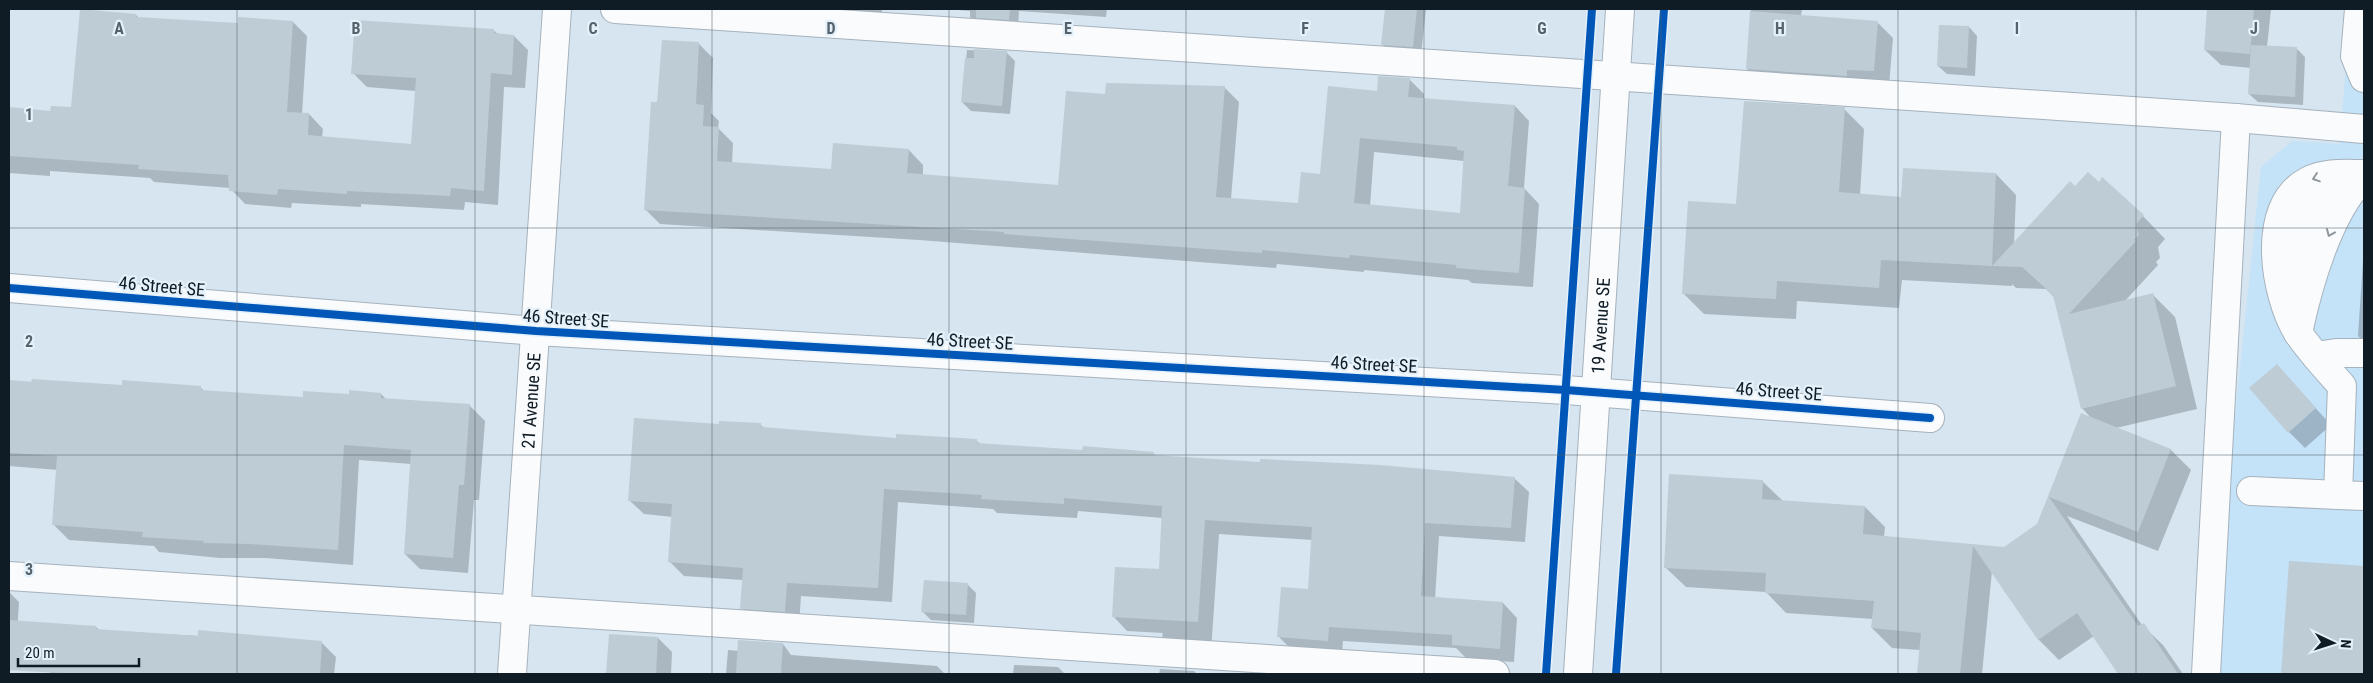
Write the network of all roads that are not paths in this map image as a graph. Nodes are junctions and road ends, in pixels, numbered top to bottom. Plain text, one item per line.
1 (557, 9) edge
2 (615, 9) edge
3 (1620, 9) edge
4 (2359, 9) edge
5 (1616, 76) junction
6 (2364, 78) edge
7 (2236, 118) junction
8 (2364, 129) edge
9 (2360, 180) edge
10 (9, 288) edge
11 (536, 331) junction
12 (2298, 332) junction
13 (2364, 353) edge
14 (2316, 356) junction
15 (2353, 387) edge
16 (1596, 392) junction
17 (1930, 418) dead end
18 (2251, 491) dead end
19 (2351, 496) edge
20 (9, 576) edge
21 (517, 610) junction
22 (512, 674) edge
23 (1495, 674) edge
24 (1578, 674) edge
25 (2206, 674) edge

1 - 11 street, 21 Avenue SE
2 - 5 street
3 - 5 street, 19 Avenue SE
4 - 6 street
5 - 7 street
5 - 16 street, 19 Avenue SE
7 - 8 street
7 - 25 street
9 -> 12 street
9 -> 12 street
10 - 11 street, 46 Street SE
11 - 16 street, 46 Street SE
11 - 21 street, 21 Avenue SE
12 - 14 street
13 - 14 street
14 - 15 street
15 - 19 street
16 - 17 street, 46 Street SE
16 - 24 street, 19 Avenue SE
18 - 19 street
20 - 21 street
21 - 22 street, 21 Avenue SE
21 - 23 street

